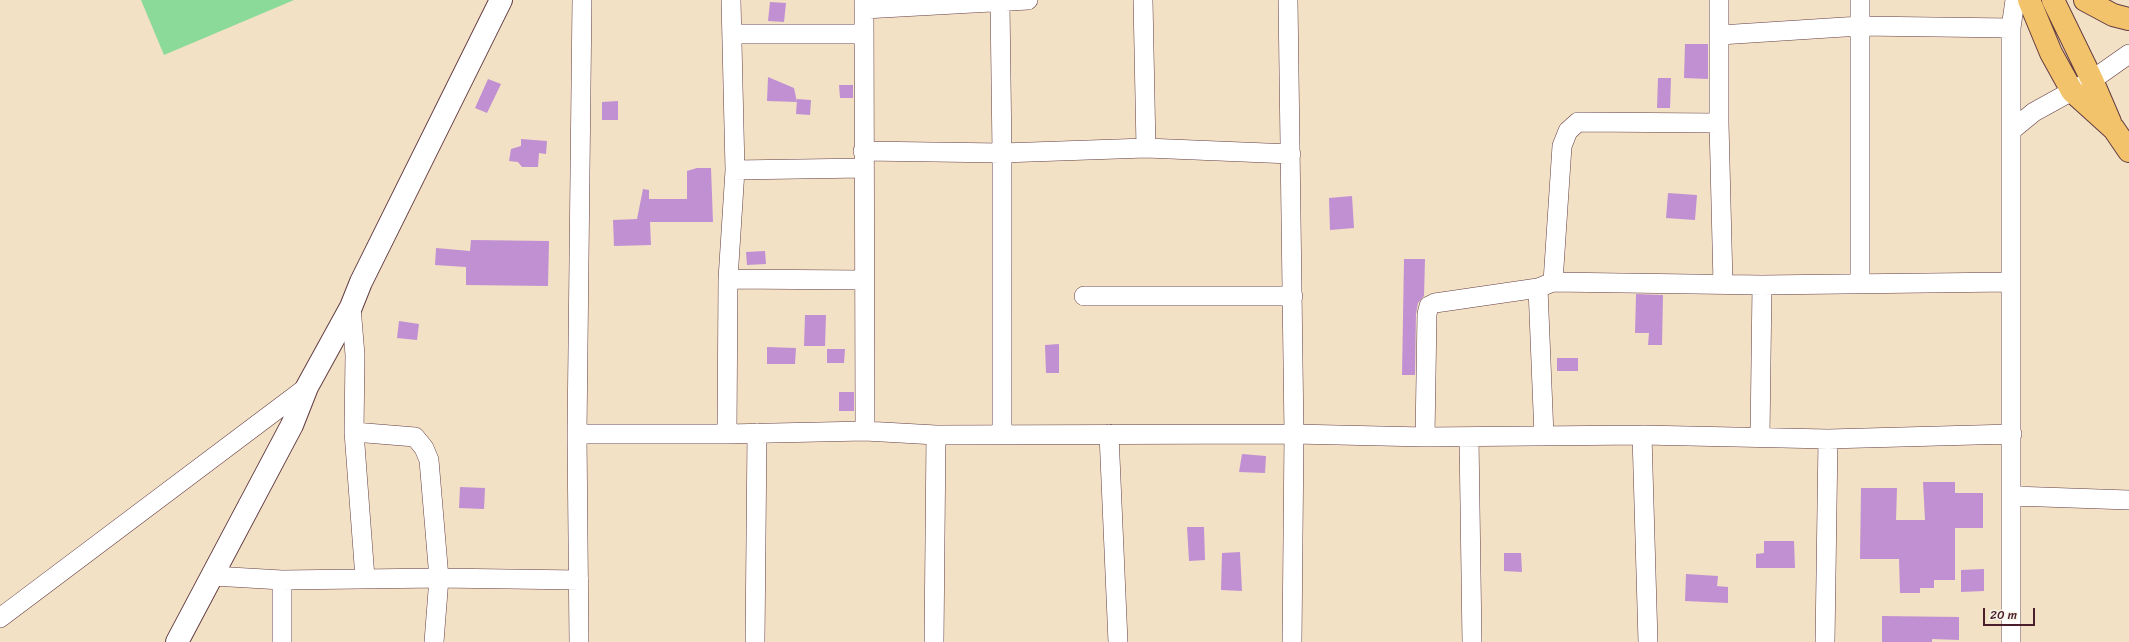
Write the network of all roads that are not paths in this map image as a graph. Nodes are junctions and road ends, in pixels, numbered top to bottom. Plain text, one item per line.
1 (501, 0) edge
2 (582, 0) edge
3 (731, 0) edge
4 (1028, 0) edge
5 (1143, 0) edge
6 (1288, 0) edge
7 (1719, 0) edge
8 (1860, 0) edge
9 (2015, 0) edge
10 (2029, 0) edge
11 (2053, 0) edge
12 (2085, 0) edge
13 (1000, 3) junction
14 (864, 4) edge
15 (2129, 19) edge
16 (1860, 26) junction
17 (2011, 28) junction
18 (732, 34) junction
19 (864, 34) junction
20 (1720, 35) junction
21 (2129, 54) edge
22 (2092, 80) junction
23 (2072, 91) junction
24 (1719, 122) junction
25 (2114, 129) junction
26 (2012, 130) junction
27 (1146, 148) junction
28 (2129, 151) edge
29 (1002, 153) junction
30 (1291, 154) junction
31 (864, 159) junction
32 (735, 170) junction
33 (728, 279) junction
34 (864, 280) junction
35 (2010, 282) junction
36 (1723, 284) junction
37 (1860, 284) junction
38 (1546, 285) junction
39 (1762, 285) junction
40 (1084, 296) dead end
41 (1293, 296) junction
42 (351, 307) junction
43 (307, 387) junction
44 (865, 431) junction
45 (354, 432) junction
46 (758, 433) junction
47 (577, 434) junction
48 (727, 434) junction
49 (1002, 434) junction
50 (1109, 434) junction
51 (1294, 434) junction
52 (2012, 434) junction
53 (936, 435) junction
54 (1642, 435) junction
55 (1544, 436) junction
56 (1425, 437) junction
57 (1469, 437) junction
58 (1760, 437) junction
59 (1828, 439) junction
60 (2013, 496) junction
61 (2129, 500) edge
62 (213, 576) junction
63 (365, 578) junction
64 (440, 578) junction
65 (282, 580) junction
66 (579, 580) junction
67 (0, 618) edge
68 (177, 642) edge
69 (282, 642) edge
70 (434, 642) edge
71 (578, 642) edge
72 (755, 642) edge
73 (934, 642) edge
74 (1118, 642) edge
75 (1292, 642) edge
76 (1472, 642) edge
77 (1648, 642) edge
78 (1825, 642) edge
79 (2011, 642) edge

1 - 42 street
2 - 47 street
3 - 18 street
4 - 13 street
5 - 27 street
6 - 30 street
7 - 20 street
8 - 16 street
9 - 17 street
10 - 23 main road
11 - 22 main road
12 - 15 main road
13 - 14 street
13 - 29 street
14 - 19 street
16 - 17 street
16 - 20 street
16 - 37 street
17 - 26 street
18 - 19 street
18 - 32 street
19 - 31 street
20 - 24 street
21 - 22 street
22 - 23 street
22 - 25 main road
23 - 25 main road
23 - 26 street
24 - 36 street
24 - 38 street
25 - 28 main road
26 - 35 street
27 - 29 street
27 - 30 street
29 - 31 street
29 - 49 street
30 - 41 street
31 - 32 street
31 - 34 street
32 - 33 street
33 - 34 street
33 - 48 street
34 - 44 street
35 - 37 street
35 - 52 street
36 - 38 street
36 - 39 street
37 - 39 street
38 - 55 street
38 - 56 street
39 - 58 street
40 - 41 street
41 - 51 street
42 - 43 street
42 - 45 street
43 - 62 street
43 - 67 street
44 - 46 street
44 - 53 street
45 - 63 street
45 - 64 street
46 - 48 street
46 - 72 street
47 - 48 street
47 - 66 street
49 - 50 street
49 - 53 street
50 - 51 street
50 - 74 street
51 - 56 street
51 - 75 street
52 - 59 street
52 - 60 street
53 - 73 street
54 - 55 street
54 - 58 street
54 - 77 street
55 - 57 street
56 - 57 street
57 - 76 street
58 - 59 street
59 - 78 street
60 - 61 street
60 - 79 street
62 - 65 street
62 - 68 street
63 - 64 street
63 - 65 street
64 - 66 street
64 - 70 street
65 - 69 street
66 - 71 street

